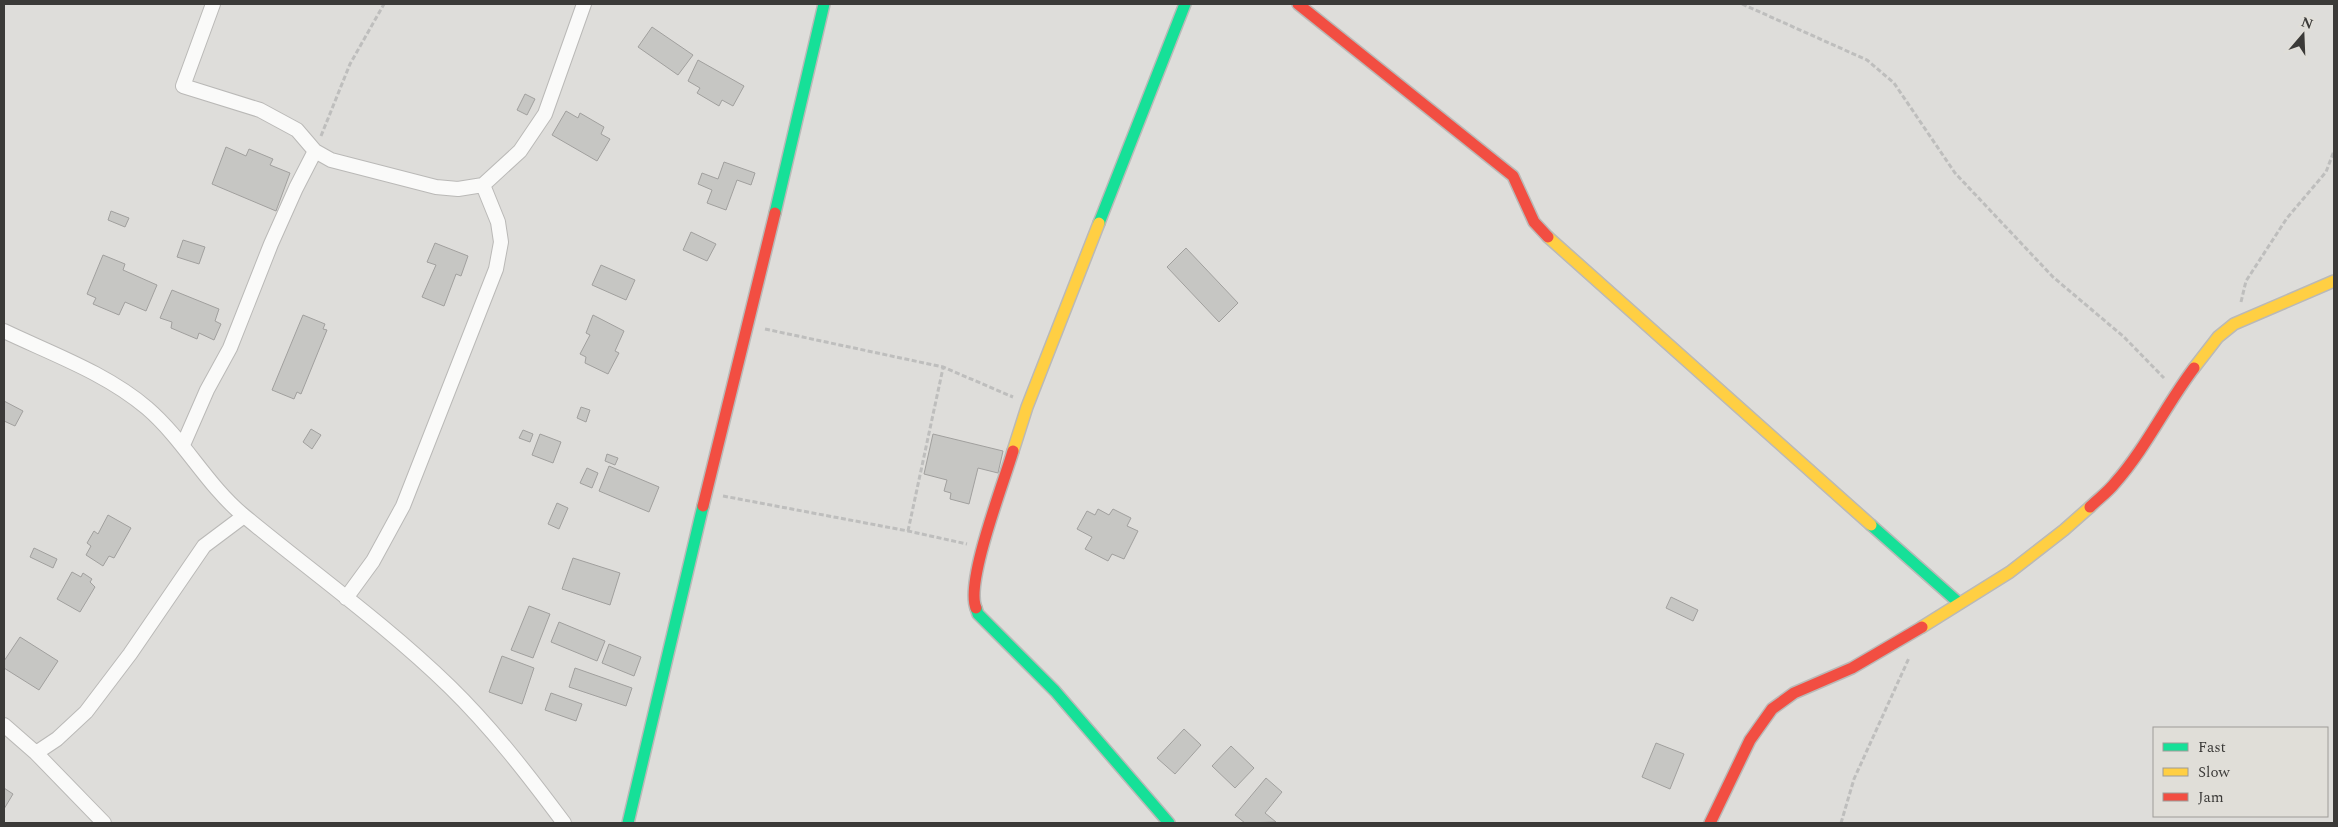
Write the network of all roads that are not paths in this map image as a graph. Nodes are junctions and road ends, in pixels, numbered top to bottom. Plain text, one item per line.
1 (213, 4) edge
2 (584, 4) edge
3 (824, 4) edge
4 (1185, 4) edge
5 (1298, 4) edge
6 (315, 151) junction
7 (483, 185) junction
8 (2334, 281) edge
9 (4, 331) edge
10 (183, 445) junction
11 (244, 516) junction
12 (346, 598) junction
13 (1959, 603) junction
14 (4, 724) edge
15 (36, 753) junction
16 (104, 823) edge
17 (564, 823) edge
18 (628, 823) edge
19 (1169, 823) edge
20 (1710, 823) edge

1 - 6 street
2 - 7 street
3 - 18 street
4 - 19 street
5 - 13 street
6 - 7 street
6 - 10 street
7 - 12 street
8 - 13 street
9 - 10 street
10 - 11 street
11 - 12 street
11 - 15 street
12 - 17 street
13 - 20 street
14 - 15 street
15 - 16 street

